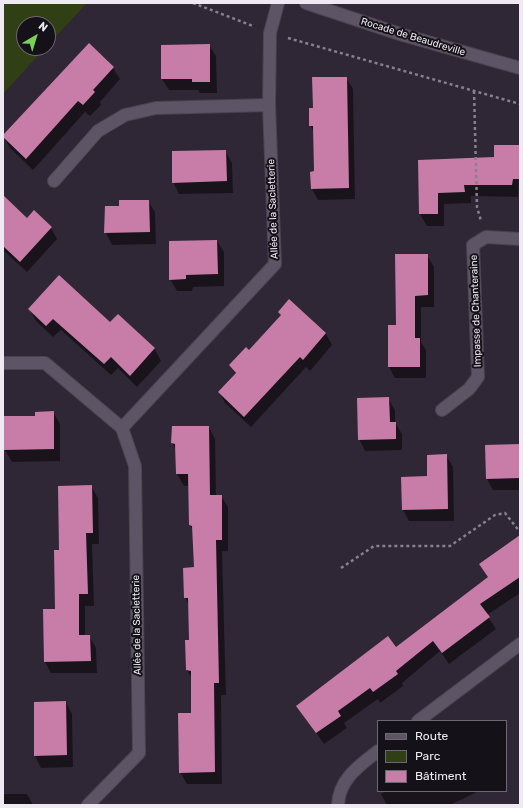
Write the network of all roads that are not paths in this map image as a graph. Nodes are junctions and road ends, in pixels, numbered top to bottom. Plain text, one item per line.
1 (278, 3) edge
2 (306, 3) edge
3 (520, 68) edge
4 (269, 105) junction
5 (54, 181) dead end
6 (520, 239) edge
7 (3, 363) edge
8 (442, 410) dead end
9 (122, 428) junction
10 (520, 644) edge
11 (419, 720) edge
12 (377, 752) edge
13 (88, 805) edge
14 (338, 805) edge

1 - 4 street, Allée de la Sacletterie
2 - 3 street, Rocade de Beaudreville
4 - 5 street
4 - 9 street, Allée de la Sacletterie
6 - 8 street, Impasse de Chanteraine
7 - 9 street
9 - 13 street, Allée de la Sacletterie
10 - 11 street
12 - 14 street

